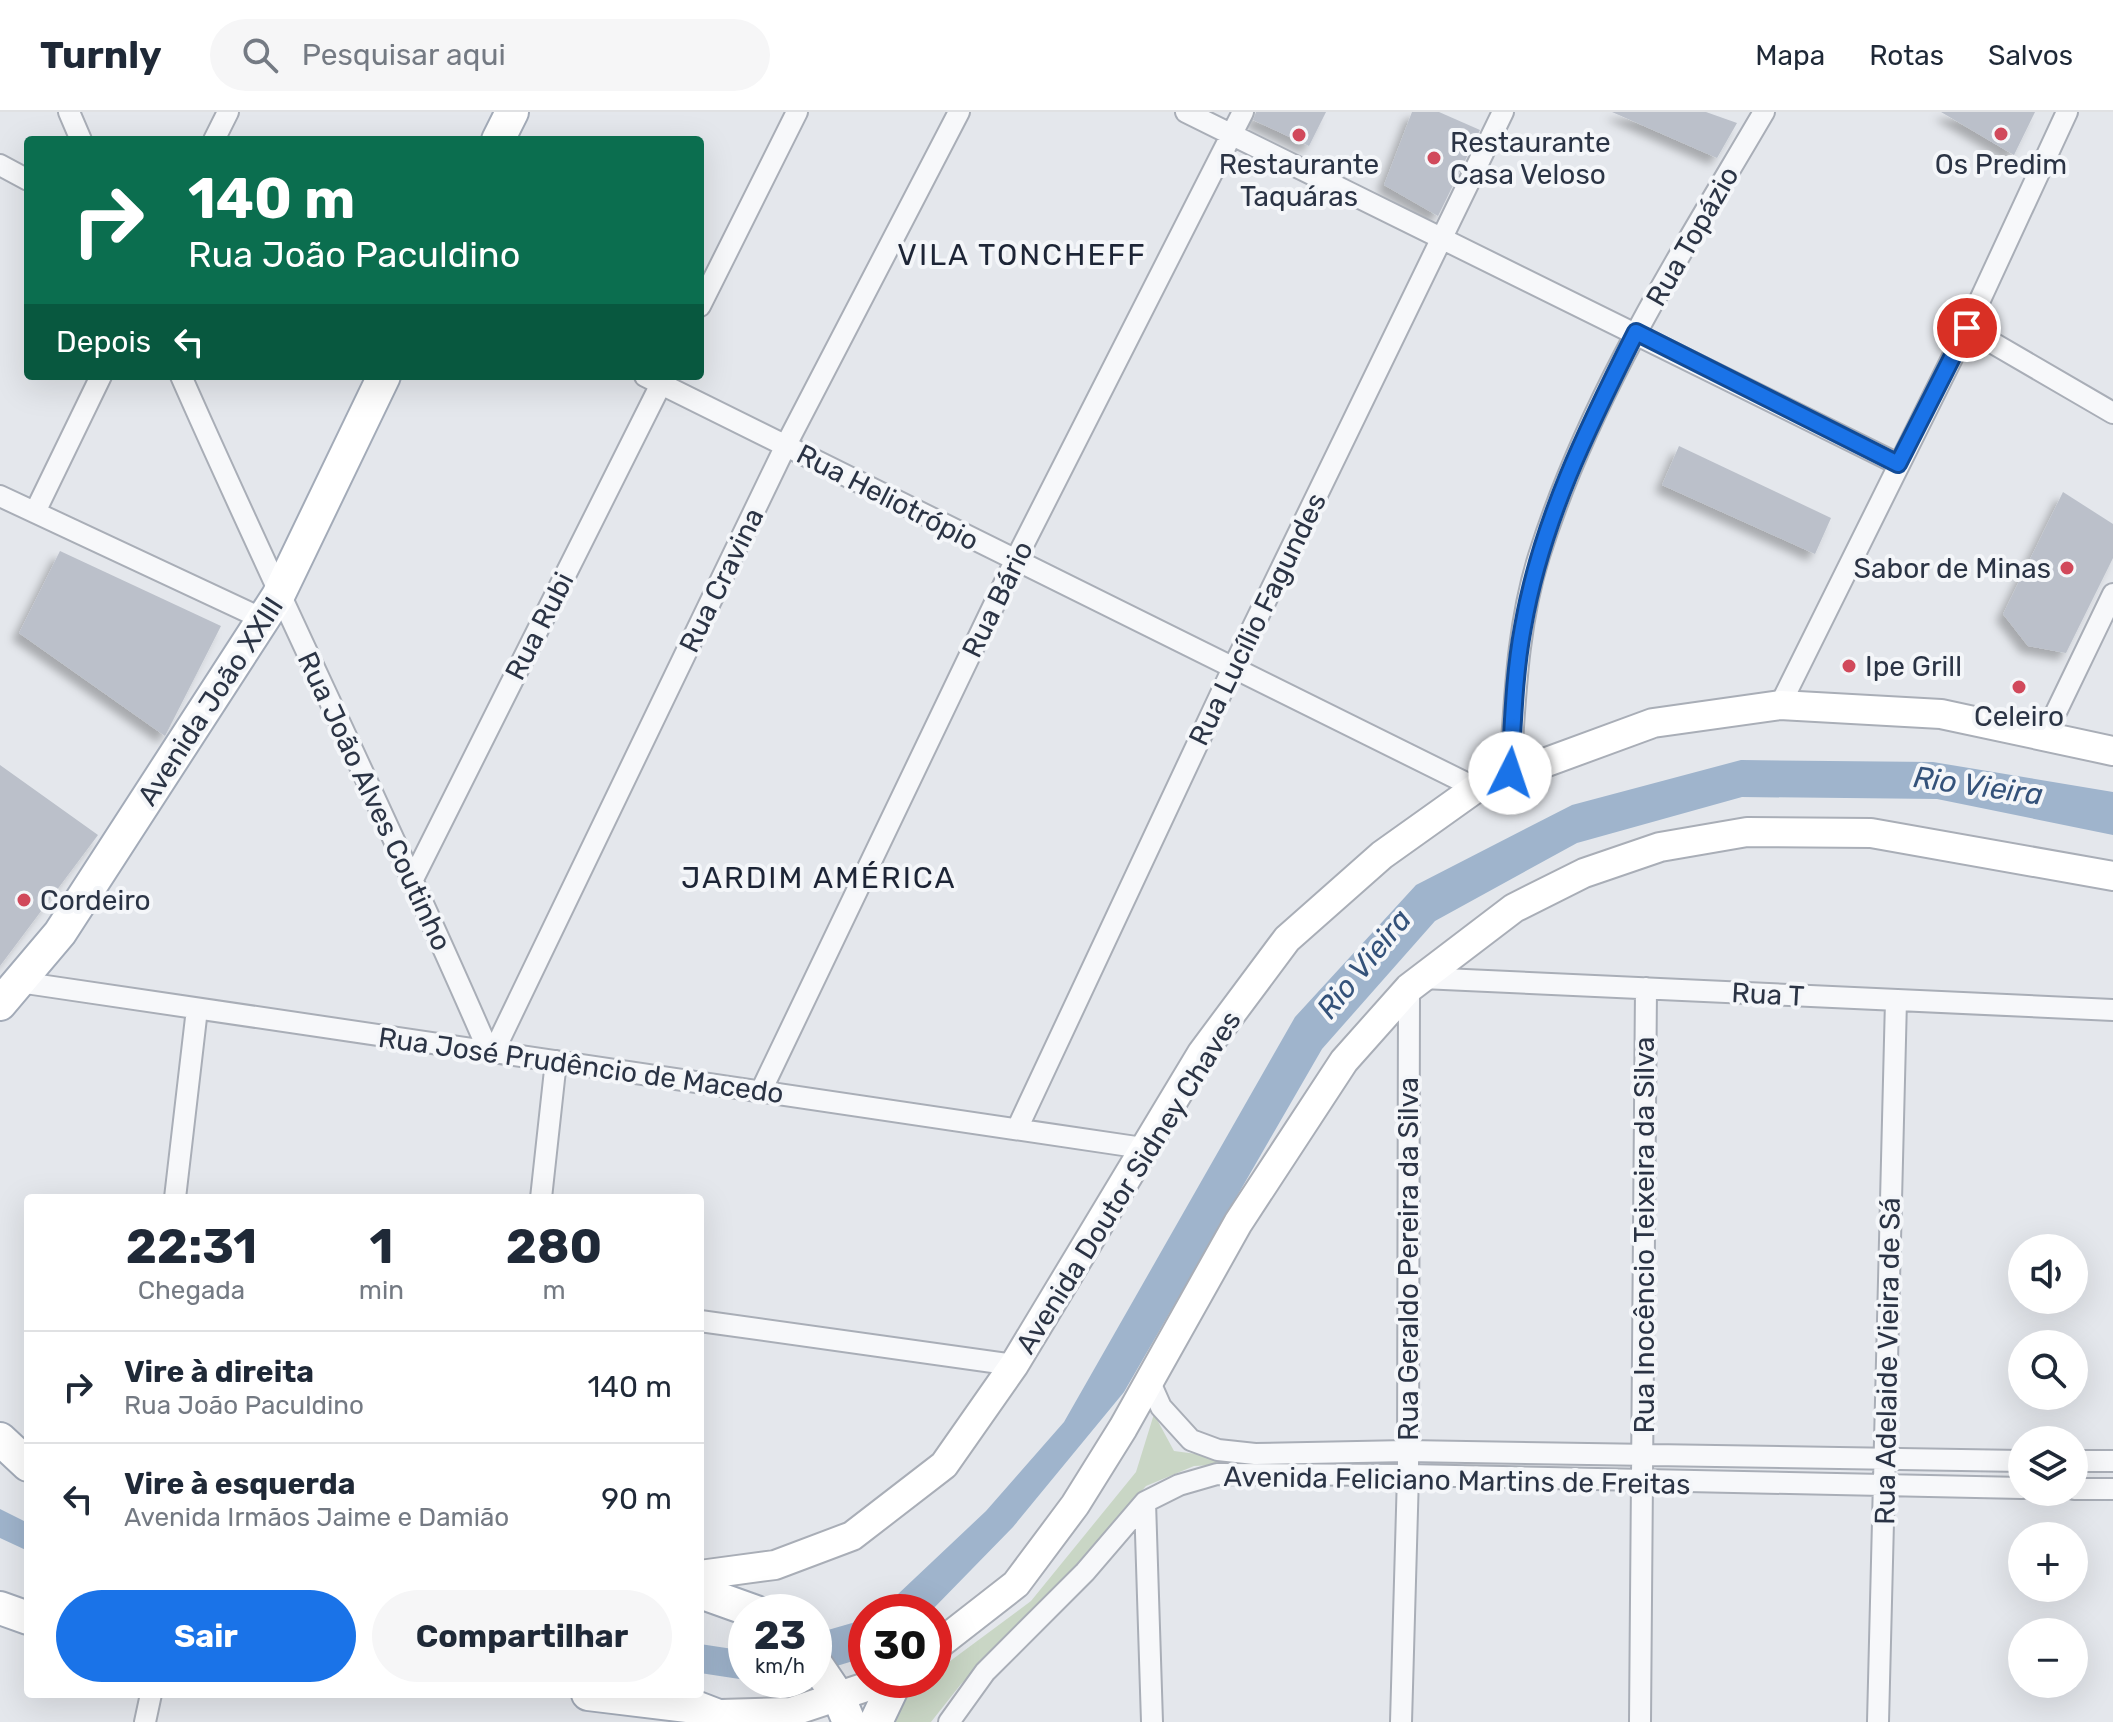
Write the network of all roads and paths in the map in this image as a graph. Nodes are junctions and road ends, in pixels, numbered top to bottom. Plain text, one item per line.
1 (69, 112) edge
2 (228, 112) edge
3 (512, 112) edge
4 (797, 112) edge
5 (959, 112) edge
6 (1186, 112) edge
7 (1243, 112) edge
8 (1503, 112) edge
9 (1764, 112) edge
10 (2067, 112) edge
11 (1231, 135) junction
12 (79, 136) edge
13 (216, 136) edge
14 (500, 136) edge
15 (0, 165) edge
16 (24, 178) edge
17 (1441, 240) junction
18 (704, 298) edge
19 (1967, 328) junction
20 (1636, 332) junction
21 (99, 380) edge
22 (183, 380) edge
23 (382, 380) edge
24 (657, 380) edge
25 (659, 380) edge
26 (2113, 413) edge
27 (786, 445) junction
28 (1898, 464) junction
29 (0, 496) edge
30 (35, 512) junction
31 (1015, 561) junction
32 (2113, 594) edge
33 (271, 608) junction
34 (2105, 631) edge
35 (1233, 668) junction
36 (1780, 705) junction
37 (2045, 735) junction
38 (2113, 751) edge
39 (1510, 773) junction
40 (1476, 788) junction
41 (2113, 876) edge
42 (414, 877) junction
43 (1416, 983) junction
44 (1646, 988) junction
45 (10, 993) edge
46 (1896, 1000) junction
47 (197, 1009) junction
48 (2113, 1010) edge
49 (491, 1052) junction
50 (556, 1061) junction
51 (761, 1091) junction
52 (1017, 1129) junction
53 (1143, 1148) junction
54 (175, 1194) edge
55 (541, 1194) edge
56 (704, 1322) edge
57 (1014, 1365) junction
58 (1149, 1380) junction
59 (0, 1439) edge
60 (1407, 1451) junction
61 (1643, 1456) junction
62 (1884, 1460) junction
63 (24, 1461) edge
64 (2008, 1461) edge
65 (2088, 1461) edge
66 (2113, 1461) edge
67 (1408, 1475) junction
68 (1643, 1482) junction
69 (1884, 1487) junction
70 (2008, 1488) edge
71 (2088, 1489) edge
72 (2113, 1489) edge
73 (1145, 1502) junction
74 (704, 1574) edge
75 (704, 1593) edge
76 (728, 1602) edge
77 (0, 1608) edge
78 (24, 1617) edge
79 (952, 1634) edge
80 (832, 1690) edge
81 (150, 1698) edge
82 (621, 1698) edge
83 (861, 1698) edge
84 (887, 1698) edge
85 (844, 1710) edge
86 (727, 1718) edge
87 (145, 1722) edge
88 (876, 1722) edge
89 (949, 1722) edge
90 (1152, 1722) edge
91 (1401, 1722) edge
92 (1640, 1722) edge
93 (1878, 1722) edge

1 - 12 street
2 - 13 street
3 - 14 main road
4 - 18 street
5 - 27 street, Rua Cravina
6 - 11 street
7 - 11 street, Rua Bário
8 - 17 street, Rua Lucílio Fagundes
9 - 20 street, Rua Topázio
10 - 19 street
11 - 17 street
11 - 31 street, Rua Bário
15 - 16 street
17 - 20 street
17 - 35 street, Rua Lucílio Fagundes
19 - 26 street
19 - 28 street
20 - 28 street
20 - 39 street, Rua Topázio
21 - 30 street
22 - 33 street, Rua João Alves Coutinho
23 - 33 main road, Avenida João XXIII
24 - 42 street, Rua Rubi
25 - 27 street, Rua Heliotrópio
27 - 31 street, Rua Heliotrópio
27 - 49 street, Rua Cravina
28 - 36 street
29 - 30 street
30 - 33 street
31 - 35 street, Rua Heliotrópio
31 - 51 street, Rua Bário
32 - 34 street
33 - 42 street, Rua João Alves Coutinho
33 - 45 main road, Avenida João XXIII
34 - 37 street
35 - 40 street, Rua Heliotrópio
35 - 52 street, Rua Lucílio Fagundes
36 - 37 main road, Avenida Doutor Sidney Chaves
36 - 39 main road, Avenida Doutor Sidney Chaves
37 - 38 main road, Avenida Doutor Sidney Chaves
39 - 40 main road, Avenida Doutor Sidney Chaves
40 - 53 main road, Avenida Doutor Sidney Chaves
41 - 43 main road
42 - 49 street, Rua João Alves Coutinho
43 - 44 street, Rua T
43 - 58 main road
43 - 60 street, Rua Geraldo Pereira da Silva
44 - 46 street, Rua T
44 - 61 street, Rua Inocêncio Teixeira da Silva
45 - 47 street, Rua José Prudêncio de Macedo
46 - 48 street, Rua T
46 - 62 street, Rua Adelaide Vieira de Sá
47 - 49 street, Rua José Prudêncio de Macedo
47 - 54 street
49 - 50 street, Rua José Prudêncio de Macedo
50 - 51 street, Rua José Prudêncio de Macedo
50 - 55 street
51 - 52 street, Rua José Prudêncio de Macedo
52 - 53 street, Rua José Prudêncio de Macedo
53 - 57 main road, Avenida Doutor Sidney Chaves
56 - 57 street
57 - 74 main road, Avenida Doutor Sidney Chaves
58 - 60 street, Avenida Feliciano Martins de Freitas
58 - 79 main road
59 - 63 main road
60 - 61 street, Avenida Feliciano Martins de Freitas
60 - 67 street, Rua Geraldo Pereira da Silva
61 - 62 street, Avenida Feliciano Martins de Freitas
61 - 68 street, Rua Inocêncio Teixeira da Silva
62 - 64 street, Avenida Feliciano Martins de Freitas
62 - 69 street, Rua Adelaide Vieira de Sá
65 - 66 street
67 - 68 street, Avenida Feliciano Martins de Freitas
67 - 73 street, Avenida Feliciano Martins de Freitas
67 - 91 street, Rua Geraldo Pereira da Silva
68 - 69 street, Avenida Feliciano Martins de Freitas
68 - 92 street, Rua Inocêncio Teixeira da Silva
69 - 70 street, Avenida Feliciano Martins de Freitas
69 - 93 street, Rua Adelaide Vieira de Sá
71 - 72 street
73 - 89 street, Avenida Feliciano Martins de Freitas
73 - 90 street
75 - 76 main road
77 - 78 main road
80 - 85 main road
81 - 87 street
82 - 86 main road
83 - 85 main road
84 - 88 main road
85 - 86 main road

